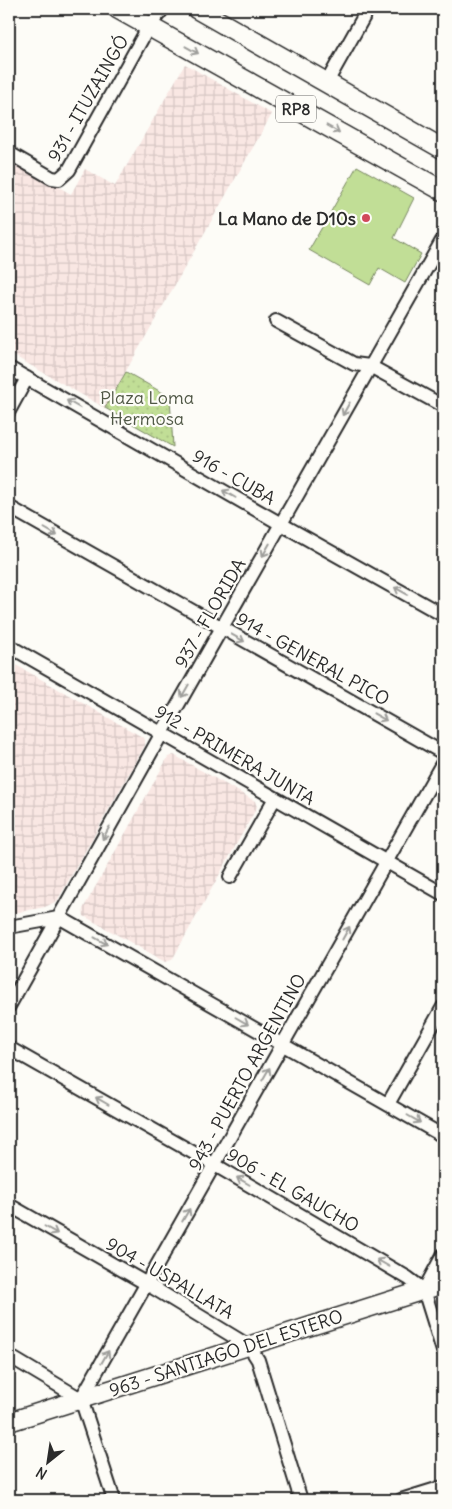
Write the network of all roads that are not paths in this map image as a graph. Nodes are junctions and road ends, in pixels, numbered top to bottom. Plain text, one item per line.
1 (118, 9) edge
2 (133, 9) edge
3 (197, 9) edge
4 (368, 9) edge
5 (155, 18) edge
6 (327, 82) junction
7 (443, 149) edge
8 (9, 153) edge
9 (443, 191) edge
10 (443, 239) edge
11 (276, 320) dead end
12 (370, 366) junction
13 (9, 368) edge
14 (27, 378) junction
15 (443, 406) edge
16 (9, 411) edge
17 (9, 508) edge
18 (281, 524) junction
19 (443, 615) edge
20 (221, 628) junction
21 (9, 646) edge
22 (162, 733) junction
23 (443, 753) edge
24 (443, 762) edge
25 (275, 798) junction
26 (386, 861) junction
27 (230, 878) dead end
28 (443, 894) edge
29 (58, 918) junction
30 (9, 927) edge
31 (9, 1006) edge
32 (443, 1007) edge
33 (283, 1045) junction
34 (9, 1048) edge
35 (388, 1104) junction
36 (443, 1136) edge
37 (215, 1165) junction
38 (9, 1205) edge
39 (443, 1256) edge
40 (147, 1284) junction
41 (443, 1284) edge
42 (424, 1290) junction
43 (249, 1346) junction
44 (443, 1351) edge
45 (9, 1356) edge
46 (81, 1399) junction
47 (9, 1422) edge
48 (443, 1487) edge
49 (114, 1500) edge
50 (301, 1500) edge
51 (401, 1500) edge

1 - 5 main road, RP8
2 - 5 main road
3 - 6 main road, RP8
4 - 6 street
5 - 8 street, 931 - ITUZAINGÓ
5 -> 9 main road, RP8
6 - 7 main road, RP8
10 - 12 street, 937 - FLORIDA
11 - 12 street
12 - 15 street
12 -> 18 street, 937 - FLORIDA
13 - 14 street, 916 - CUBA
14 - 16 street
18 -> 14 street, 916 - CUBA
17 -> 20 street, 914 - GENERAL PICO
19 -> 18 street, 916 - CUBA
18 -> 20 street, 937 - FLORIDA
20 -> 22 street, 937 - FLORIDA
20 -> 23 street, 914 - GENERAL PICO
21 - 22 street, 912 - PRIMERA JUNTA
22 - 25 street, 912 - PRIMERA JUNTA
22 -> 29 street, 937 - FLORIDA
24 - 26 street, 943 - PUERTO ARGENTINO
25 - 26 street, 912 - PRIMERA JUNTA
25 - 27 street
26 - 28 street, 912 - PRIMERA JUNTA
33 -> 26 street, 943 - PUERTO ARGENTINO
29 - 30 street
29 - 31 street, 937 - FLORIDA
29 -> 33 street
32 - 35 street
33 - 35 street
37 -> 33 street, 943 - PUERTO ARGENTINO
37 -> 34 street, 906 - EL GAUCHO
35 -> 36 street
40 -> 37 street, 943 - PUERTO ARGENTINO
42 -> 37 street, 906 - EL GAUCHO
38 -> 40 street, 904 - USPALLATA
39 - 42 street
40 - 43 street, 904 - USPALLATA
46 -> 40 street, 943 - PUERTO ARGENTINO
41 - 42 street, 963 - SANTIAGO DEL ESTERO
42 - 43 street, 963 - SANTIAGO DEL ESTERO
42 - 44 street
43 - 46 street, 963 - SANTIAGO DEL ESTERO
43 - 50 street
45 - 46 street
46 - 47 street, 963 - SANTIAGO DEL ESTERO
46 - 49 street
48 - 51 street

